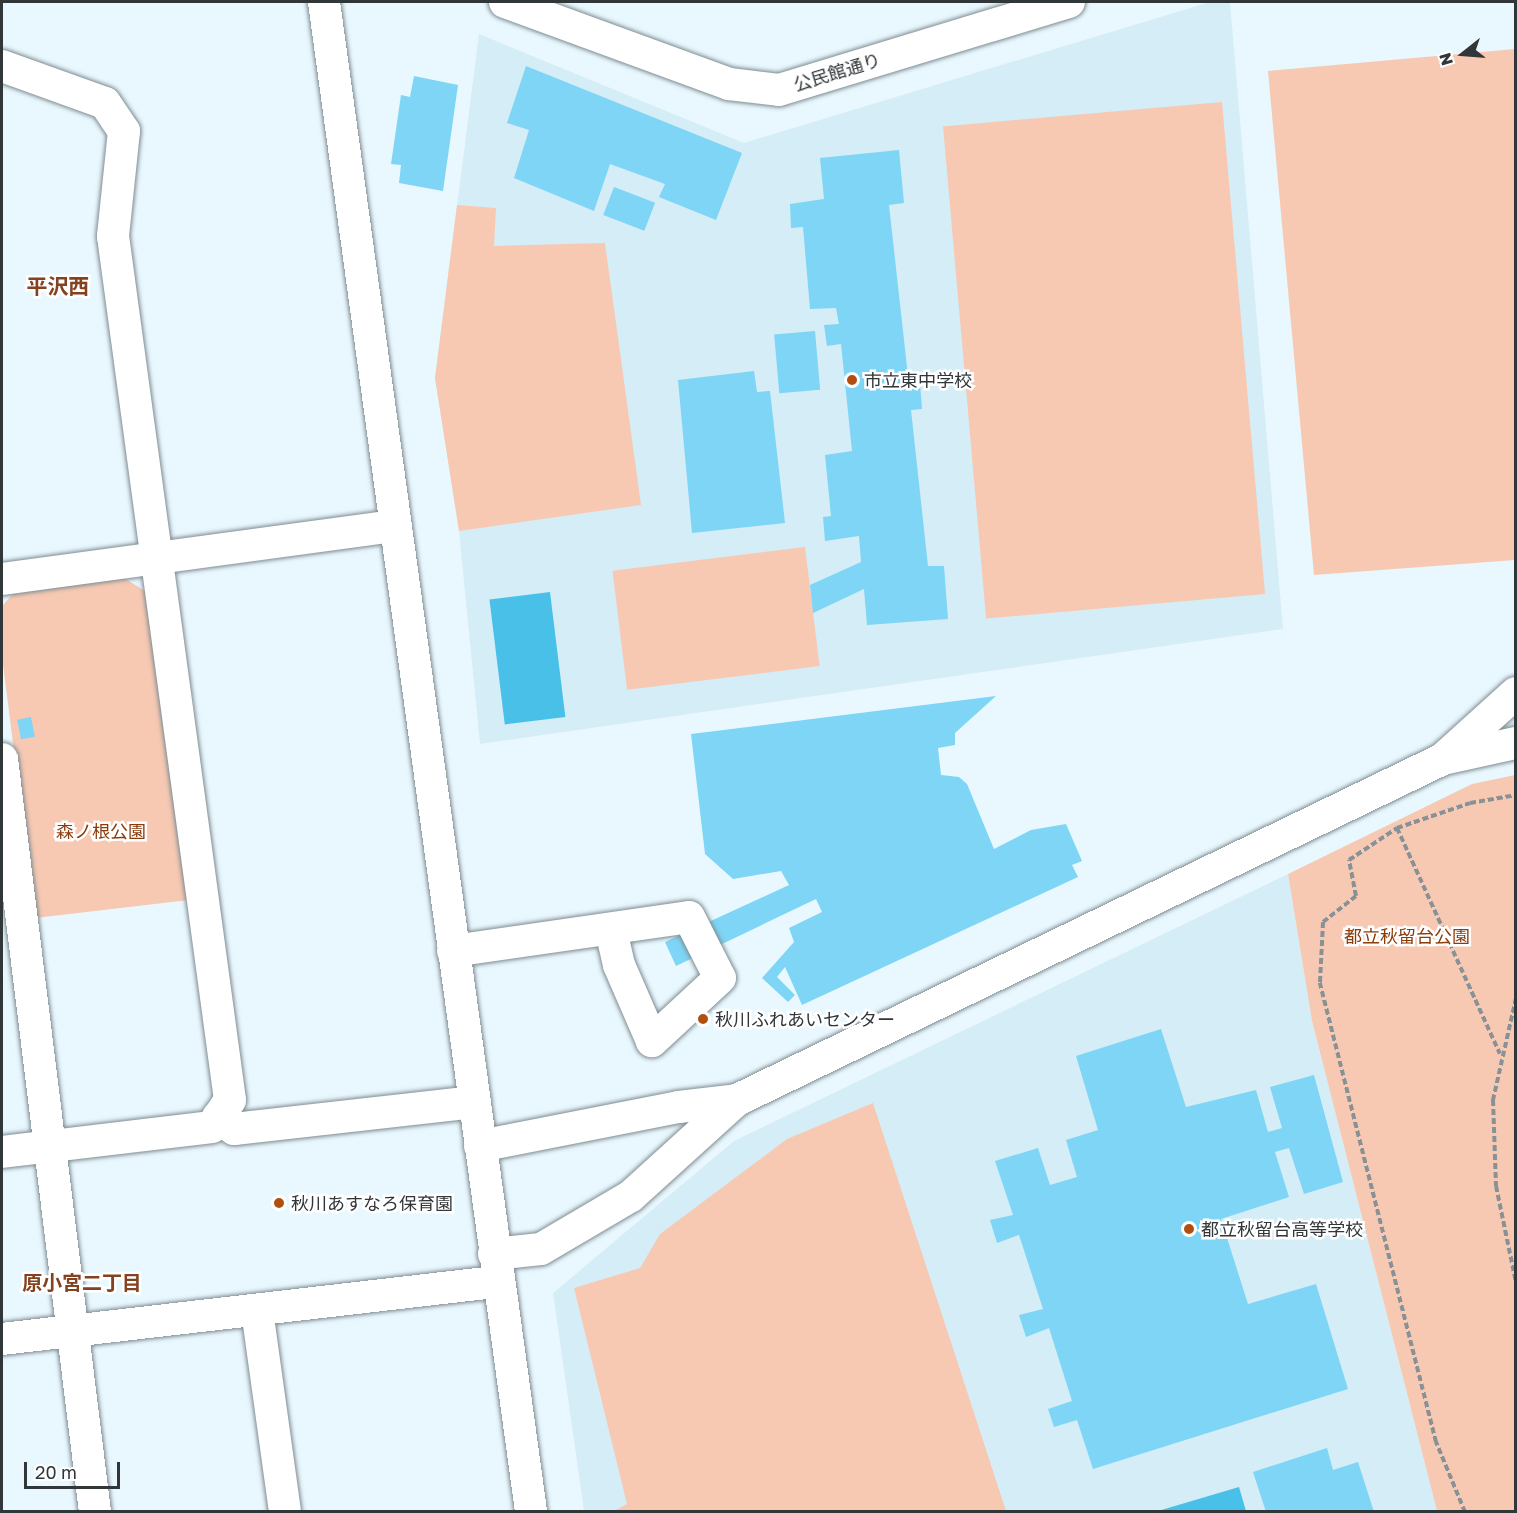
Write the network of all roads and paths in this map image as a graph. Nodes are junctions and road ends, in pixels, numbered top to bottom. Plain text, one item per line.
1 (324, 2) edge
2 (505, 2) edge
3 (1069, 2) edge
4 (2, 66) edge
5 (395, 526) junction
6 (158, 558) junction
7 (2, 579) edge
8 (1515, 693) edge
9 (1515, 743) edge
10 (2, 759) edge
11 (1443, 759) junction
12 (1515, 795) edge
13 (1397, 828) junction
14 (611, 930) dead end
15 (453, 951) junction
16 (1515, 998) edge
17 (1500, 1054) junction
18 (738, 1100) junction
19 (474, 1102) junction
20 (218, 1117) junction
21 (480, 1146) junction
22 (46, 1147) junction
23 (2, 1152) edge
24 (496, 1268) junction
25 (1515, 1283) edge
26 (257, 1310) junction
27 (70, 1331) junction
28 (2, 1339) edge
29 (95, 1512) edge
30 (285, 1512) edge
31 (531, 1512) edge
32 (1465, 1512) edge

1 - 5 street
2 - 3 street, 公民館通り
4 - 6 street
5 - 6 street
5 - 15 street
6 - 7 street
6 - 20 street
8 - 11 street
9 - 11 street
10 - 22 street
11 - 18 street
12 - 13 path
13 - 17 path
13 - 32 path
14 - 15 street
15 - 19 street
16 - 17 path
17 - 25 path
18 - 21 street
18 - 24 street
19 - 20 street
19 - 21 street
20 - 22 street
21 - 24 street
22 - 23 street
22 - 27 street
24 - 26 street
24 - 31 street
26 - 27 street
26 - 30 street
27 - 28 street
27 - 29 street

